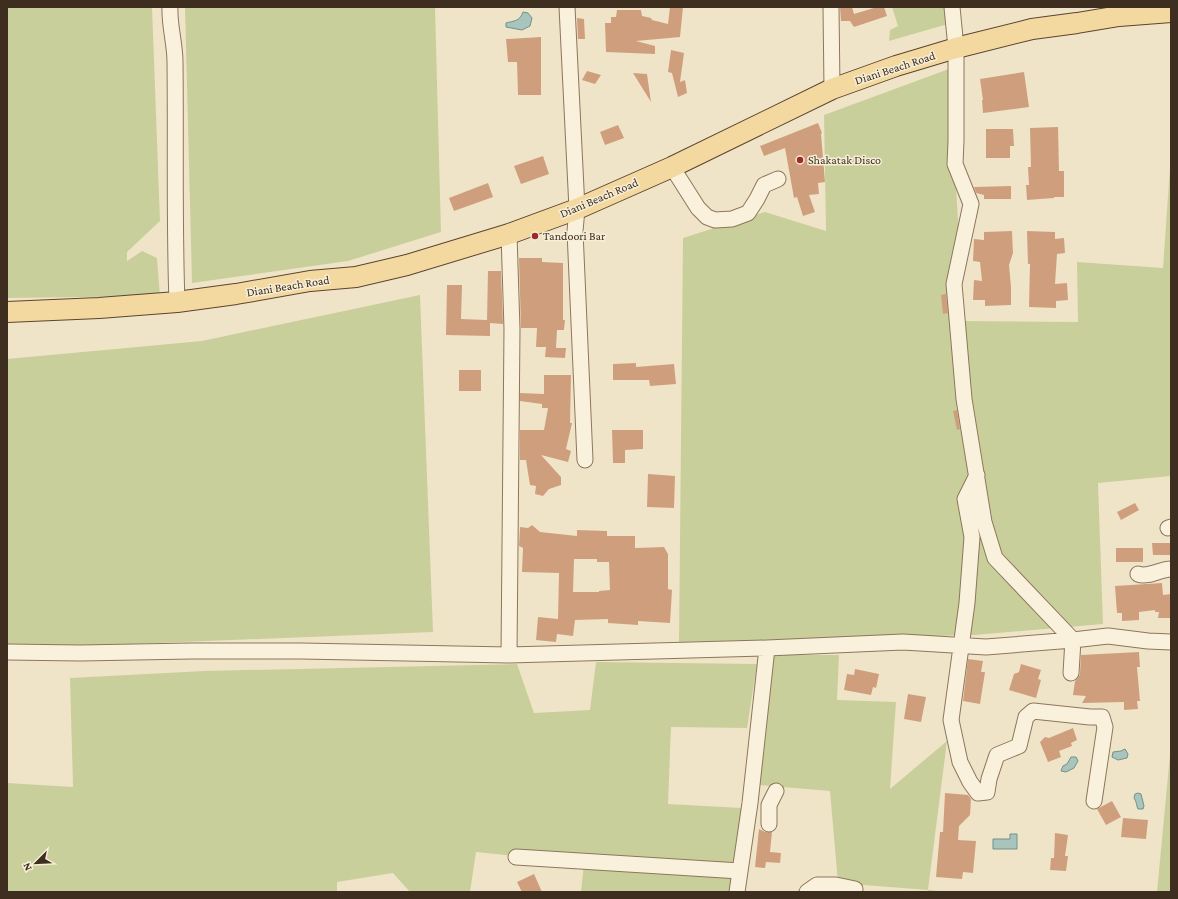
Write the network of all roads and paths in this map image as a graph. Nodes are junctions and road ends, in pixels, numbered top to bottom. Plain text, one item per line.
1 (170, 7) edge
2 (567, 7) edge
3 (831, 7) edge
4 (952, 7) edge
5 (1170, 10) edge
6 (956, 48) junction
7 (832, 89) junction
8 (672, 167) junction
9 (778, 179) dead end
10 (577, 209) junction
11 (509, 234) junction
12 (177, 302) junction
13 (7, 312) edge
14 (585, 460) dead end
15 (977, 475) junction
16 (1171, 569) edge
17 (1138, 574) dead end
18 (1073, 640) junction
19 (1171, 642) edge
20 (961, 645) junction
21 (767, 648) junction
22 (7, 652) edge
23 (509, 655) junction
24 (1071, 673) dead end
25 (776, 790) dead end
26 (1094, 801) dead end
27 (750, 803) junction
28 (769, 805) junction
29 (769, 824) dead end
30 (516, 857) dead end
31 (740, 871) junction
32 (855, 889) dead end
33 (737, 892) edge
34 (806, 892) edge

1 - 12 street
2 - 10 street
3 - 7 street
4 - 6 street
5 - 6 main road, Diani Beach Road
6 - 7 main road, Diani Beach Road
6 - 15 street
7 - 8 main road, Diani Beach Road
8 - 9 street
8 - 10 main road, Diani Beach Road
10 - 11 main road, Diani Beach Road
10 - 14 street
11 - 12 main road, Diani Beach Road
11 - 23 street
12 - 13 main road, Diani Beach Road
15 - 18 street
15 - 20 street
16 - 17 street
18 - 19 street
18 - 20 street
18 - 24 street
20 - 21 street
20 - 26 street
21 - 23 street
21 - 27 street
22 - 23 street
25 - 28 street
27 - 28 street
27 - 31 street
28 - 29 street
30 - 31 street
31 - 33 street
32 - 34 street

